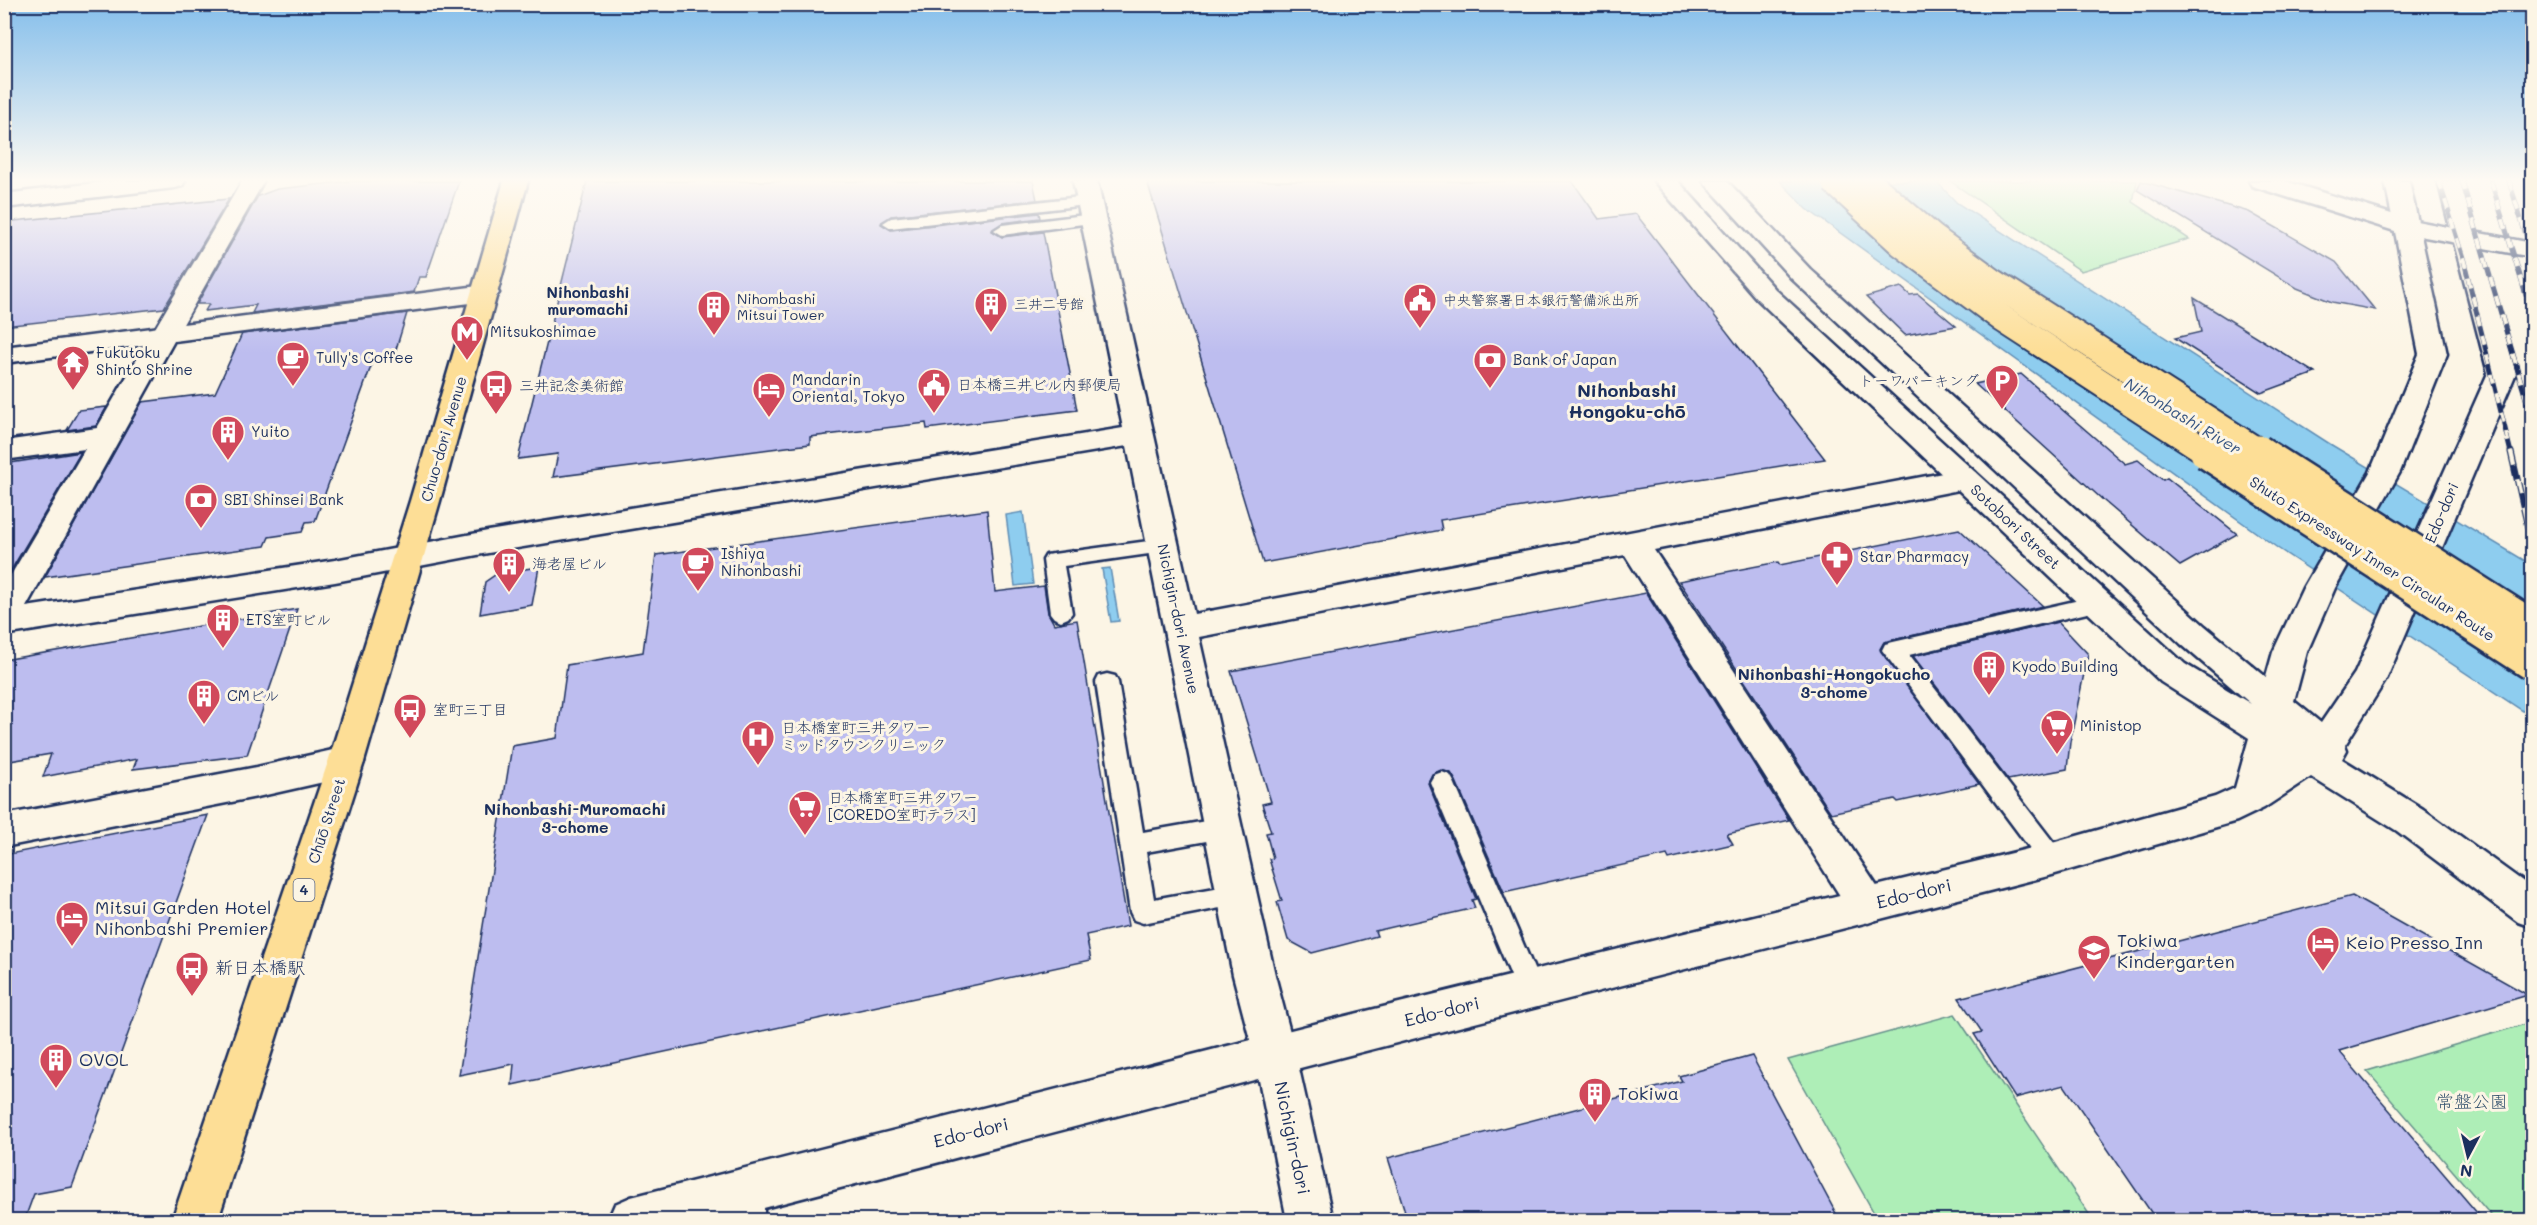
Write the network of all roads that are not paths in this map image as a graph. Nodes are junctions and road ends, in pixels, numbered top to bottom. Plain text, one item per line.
1 (220, 238) edge
2 (501, 238) edge
3 (1097, 238) edge
4 (1716, 238) edge
5 (1767, 238) edge
6 (1896, 238) edge
7 (1933, 238) edge
8 (2409, 238) edge
9 (2463, 238) edge
10 (2467, 239) junction
11 (2532, 250) edge
12 (486, 293) junction
13 (164, 334) junction
14 (4, 355) edge
15 (1138, 435) junction
16 (107, 436) junction
17 (4, 451) edge
18 (1964, 479) junction
19 (1632, 541) junction
20 (1162, 546) junction
21 (409, 557) junction
22 (2097, 604) junction
23 (1061, 613) dead end
24 (4, 617) edge
25 (4, 623) edge
26 (2532, 627) edge
27 (1181, 628) junction
28 (2532, 663) edge
29 (1107, 682) dead end
30 (2272, 718) junction
31 (2318, 752) junction
32 (346, 762) junction
33 (1442, 782) dead end
34 (2251, 797) junction
35 (1223, 828) junction
36 (4, 831) edge
37 (1133, 844) junction
38 (2052, 859) junction
39 (1237, 895) junction
40 (1868, 906) junction
41 (2532, 910) edge
42 (1530, 990) junction
43 (1275, 1055) junction
44 (741, 1206) edge
45 (195, 1221) edge
46 (631, 1221) edge
47 (1310, 1221) edge

1 - 13 street
2 - 12 highway, Chuo-dori Avenue / 4
3 - 15 main road, Nichigin-dori Avenue
4 - 18 main road, Sotobori Street
5 - 30 main road, Sotobori Street
6 - 28 highway, Shuto Expressway Inner Circular Route, bridge
7 - 26 highway, Shuto Expressway Inner Circular Route, bridge
8 - 30 main road, bridge
9 - 10 main road
10 - 11 main road
10 - 31 main road, Edo-dori, bridge
12 - 13 main road
12 - 21 highway, Chuo-dori Avenue / 4
13 - 14 main road
13 - 16 main road
15 - 20 main road, Nichigin-dori Avenue
15 - 21 main road
16 - 17 main road
16 - 24 main road
18 - 19 main road
18 - 22 main road, Sotobori Street
19 - 27 main road
19 - 40 main road
20 - 23 lane
20 - 27 main road, Nichigin-dori Avenue
21 - 25 main road
21 - 32 highway, Chūō Street / 4
22 - 30 main road, Sotobori Street
22 - 38 lane
27 - 35 main road, Nichigin-dori Avenue
29 - 37 lane
30 - 31 main road, Sotobori Street
30 - 34 main road
31 - 34 main road, Edo-dori
31 - 41 main road, Sotobori Street
32 - 36 main road
32 - 45 highway, Chūō Street / 4
33 - 42 lane
34 - 38 main road, Edo-dori
35 - 37 lane
35 - 39 main road, Nichigin-dori Avenue
37 - 39 lane
38 - 40 main road, Edo-dori
39 - 43 main road, Nichigin-dori Avenue
40 - 42 main road, Edo-dori
42 - 43 main road, Edo-dori
43 - 44 main road, Edo-dori
43 - 47 main road, Nichigin-dori
44 - 46 main road, Edo-dori

